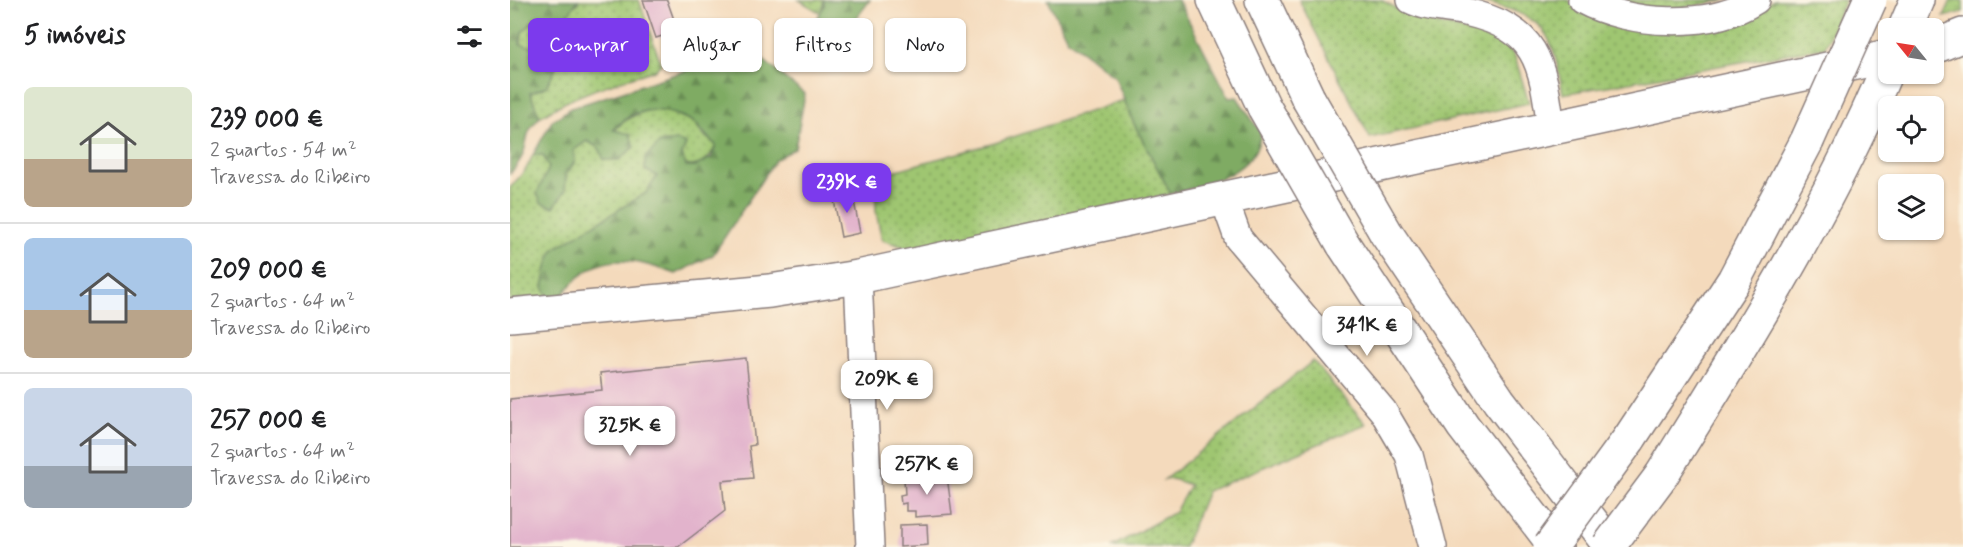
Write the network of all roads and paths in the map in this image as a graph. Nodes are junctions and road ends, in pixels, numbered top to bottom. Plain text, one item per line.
1 (1214, 0) edge
2 (1262, 0) edge
3 (1411, 0) edge
4 (1582, 0) edge
5 (1756, 0) edge
6 (1870, 0) edge
7 (1917, 0) edge
8 (1909, 18) edge
9 (1878, 58) edge
10 (1881, 84) edge
11 (1551, 127) junction
12 (1224, 200) junction
13 (858, 277) junction
14 (510, 315) edge
15 (870, 547) edge
16 (1433, 547) edge
17 (1550, 547) edge
18 (1556, 547) edge
19 (1610, 547) edge

1 - 18 main road, bridge
2 - 19 main road, bridge
3 - 11 street
4 - 5 street
6 - 17 main road, bridge
7 - 8 main road
9 - 11 main road
10 - 19 main road, bridge
11 - 12 main road
12 - 13 main road
12 - 16 street
13 - 14 main road
13 - 15 street

